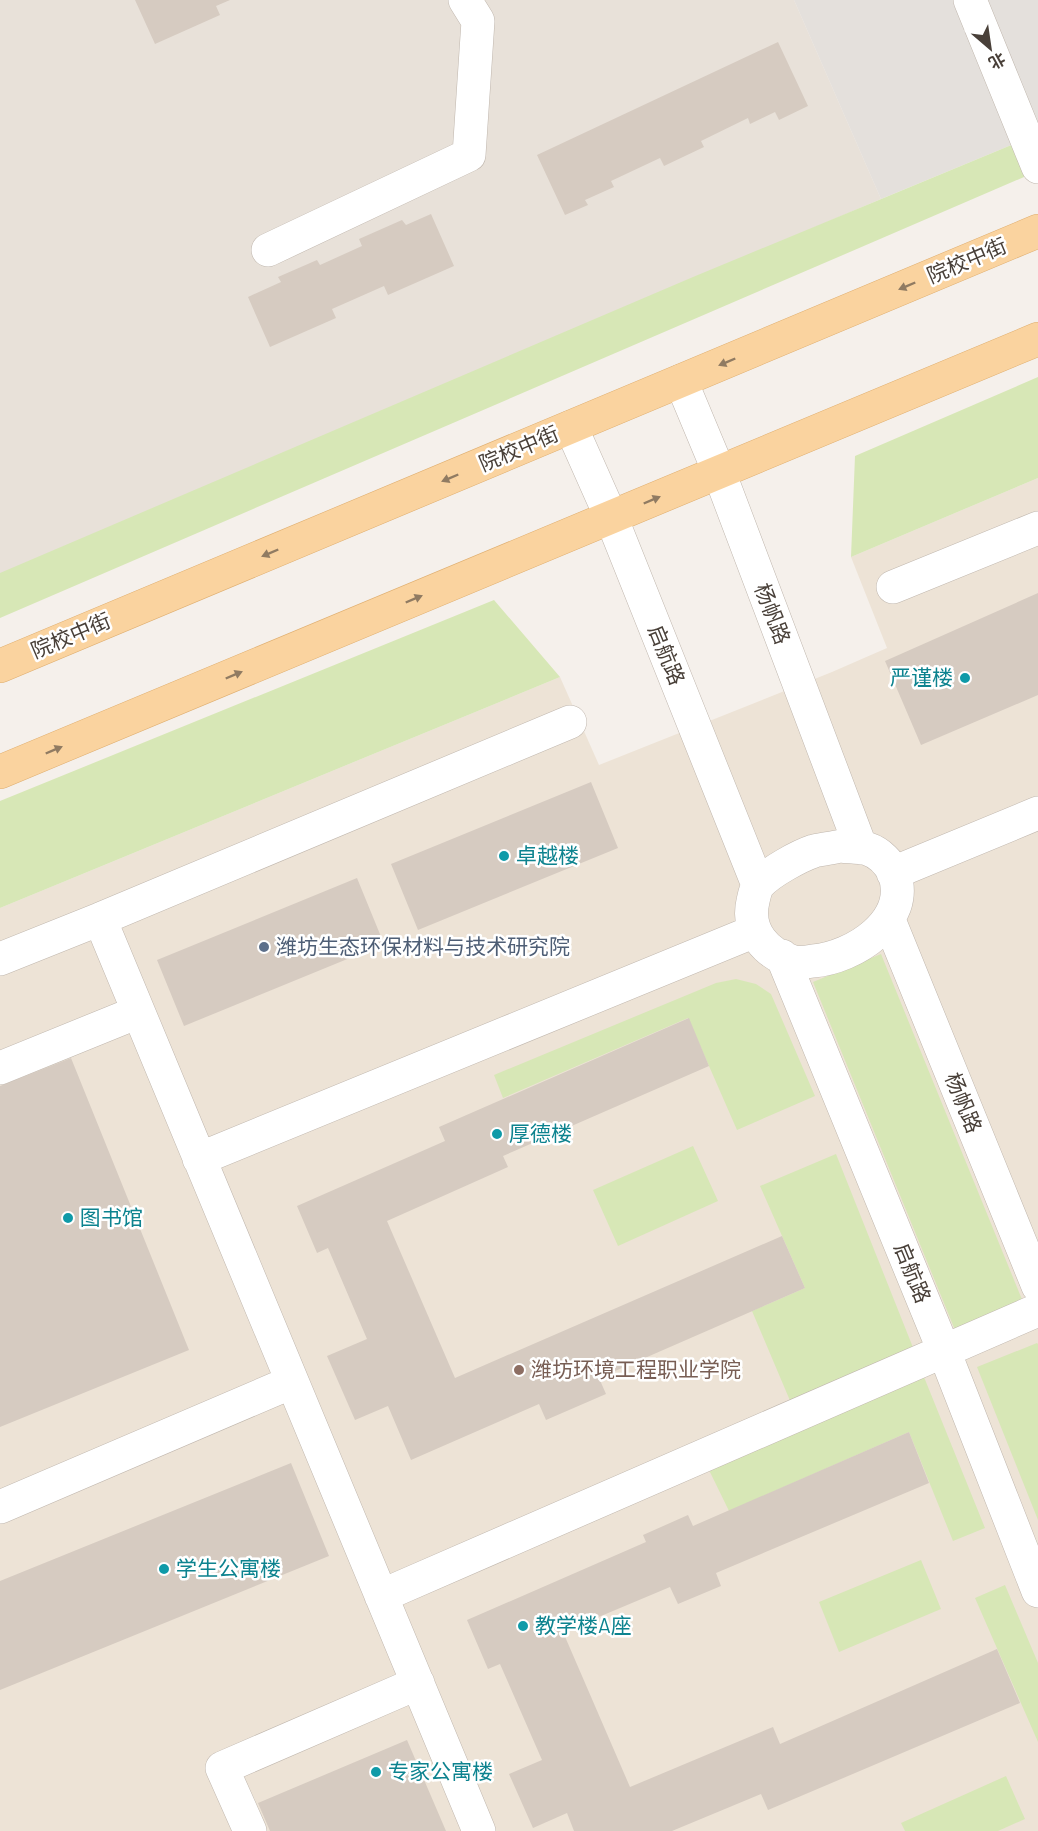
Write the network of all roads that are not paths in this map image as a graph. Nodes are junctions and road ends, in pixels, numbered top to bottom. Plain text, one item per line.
1 (465, 0) edge
2 (970, 0) edge
3 (1038, 167) edge
4 (1038, 231) edge
5 (268, 250) dead end
6 (1038, 339) edge
7 (681, 381) junction
8 (571, 427) junction
9 (719, 472) junction
10 (611, 517) junction
11 (1038, 528) edge
12 (893, 587) dead end
13 (0, 666) edge
14 (570, 722) dead end
15 (0, 772) edge
16 (1038, 813) edge
17 (861, 848) junction
18 (893, 873) junction
19 (758, 885) junction
20 (100, 919) junction
21 (889, 920) junction
22 (755, 931) junction
23 (782, 956) junction
24 (0, 960) edge
25 (138, 1012) junction
26 (0, 1068) edge
27 (199, 1159) junction
28 (1038, 1286) edge
29 (1038, 1310) edge
30 (944, 1351) junction
31 (292, 1382) junction
32 (0, 1507) edge
33 (1038, 1591) edge
34 (381, 1596) junction
35 (418, 1683) junction
36 (250, 1831) edge
37 (479, 1831) edge

1 - 5 lane
2 - 3 lane
4 -> 7 main road, 院校中街
6 - 9 main road
7 - 8 main road, 院校中街
7 - 9 lane, 杨帆路
8 - 10 lane, 启航路
8 -> 13 main road, 院校中街
10 -> 9 main road
9 - 17 lane, 杨帆路
15 -> 10 main road
10 - 19 lane, 启航路
11 - 12 lane
14 - 20 lane
16 - 18 lane
17 - 18 lane
17 - 19 lane
18 - 21 lane
19 - 22 lane
20 - 24 lane
20 - 25 lane
21 - 23 lane
21 - 28 lane, 杨帆路
22 - 23 lane
22 - 27 lane
23 - 30 lane, 启航路
25 - 26 lane
25 - 27 lane
27 - 31 lane
29 - 30 lane
30 - 33 lane, 启航路
30 - 34 lane
31 - 32 lane
31 - 34 lane
34 - 35 lane
35 - 36 lane
35 - 37 lane

